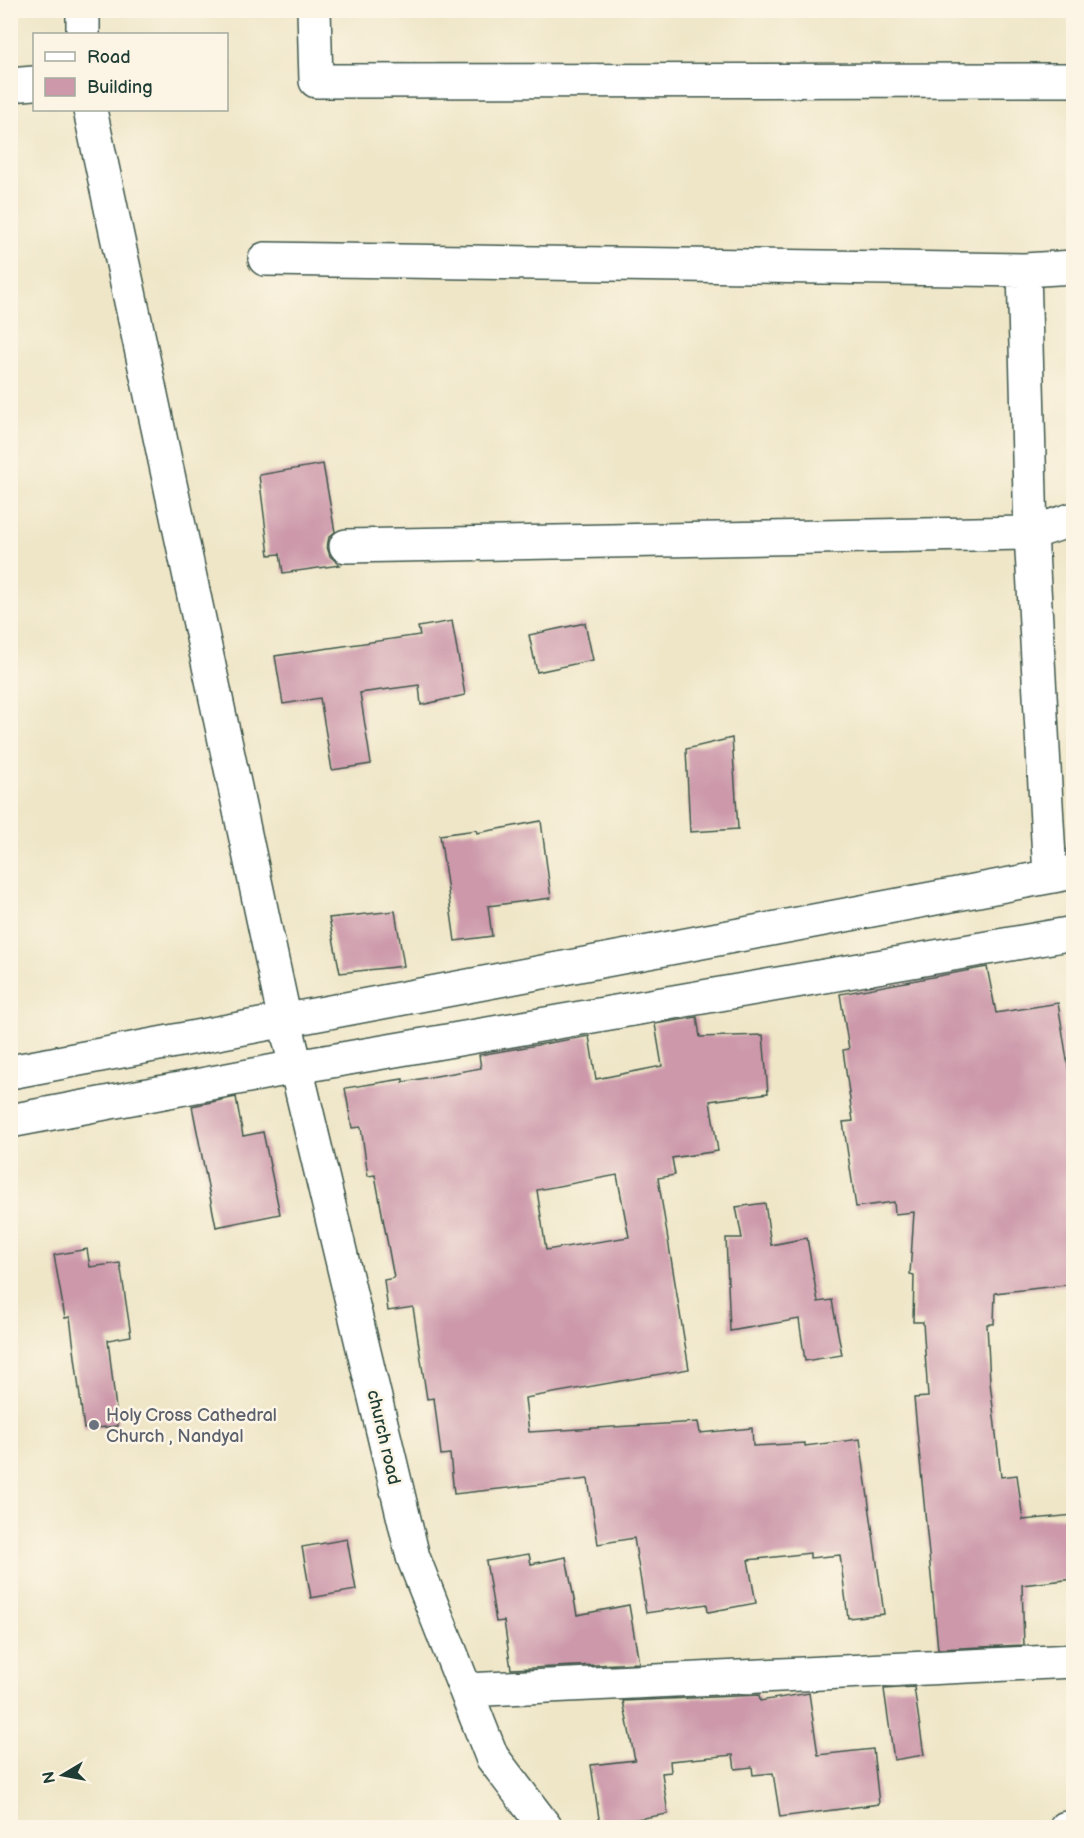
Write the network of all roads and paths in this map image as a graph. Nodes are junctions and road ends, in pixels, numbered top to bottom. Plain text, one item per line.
1 (83, 10) edge
2 (314, 10) edge
3 (83, 33) edge
4 (1074, 80) edge
5 (33, 83) edge
6 (10, 85) edge
7 (90, 111) edge
8 (265, 259) dead end
9 (1074, 267) edge
10 (1024, 270) junction
11 (1074, 519) edge
12 (1031, 533) junction
13 (346, 546) dead end
14 (1062, 874) edge
15 (1074, 933) edge
16 (285, 1021) junction
17 (296, 1067) junction
18 (10, 1072) edge
19 (10, 1121) edge
20 (1074, 1661) edge
21 (466, 1690) junction
22 (546, 1827) edge
23 (1066, 1827) edge
24 (1074, 1827) edge

1 - 3 street
2 - 4 street
5 - 6 street
7 - 16 street, church road
8 - 10 street
9 - 10 street
10 - 12 street
11 - 12 street
12 - 13 street
12 - 14 street
14 - 16 street
15 - 17 street
16 - 17 street, church road
16 - 18 street
17 - 19 street
17 - 21 street, church road
20 - 21 street
21 - 22 street, church road
23 - 24 street

